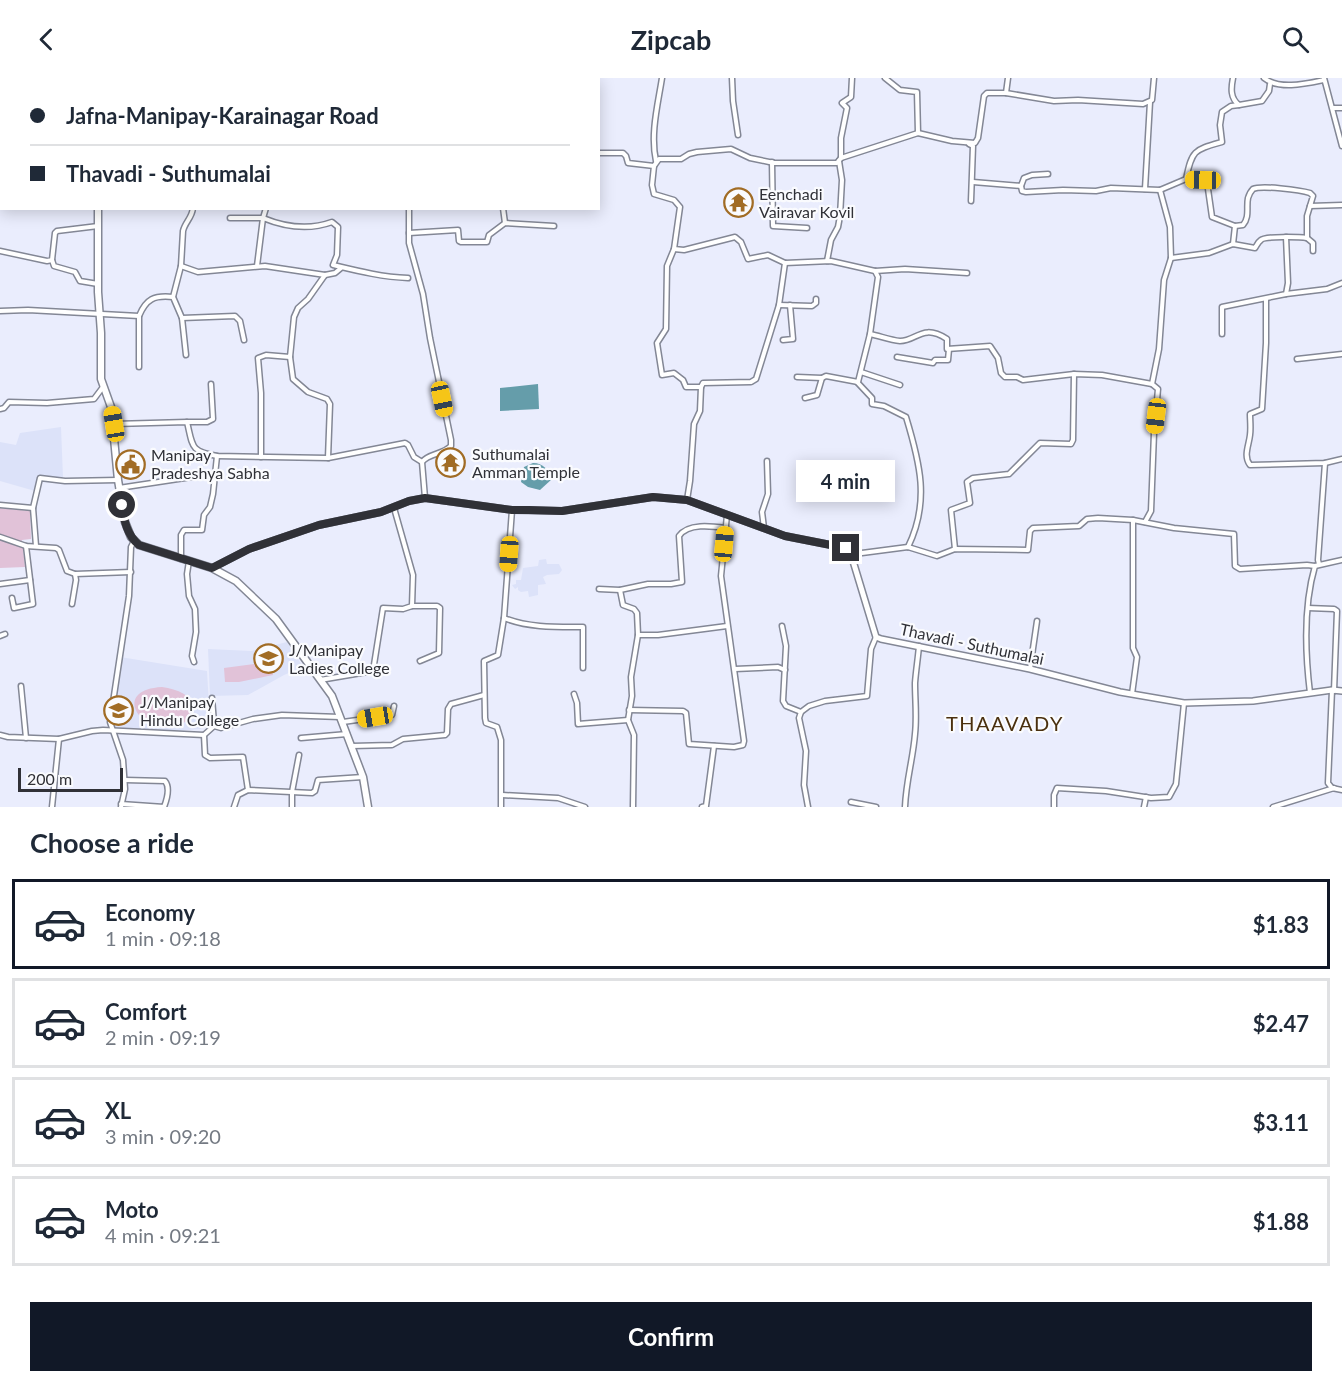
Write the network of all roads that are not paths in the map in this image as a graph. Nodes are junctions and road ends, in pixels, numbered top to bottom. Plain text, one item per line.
1 (662, 78) edge
2 (732, 78) edge
3 (852, 78) edge
4 (885, 78) edge
5 (1008, 78) edge
6 (1154, 78) edge
7 (1233, 78) edge
8 (1264, 78) edge
9 (1324, 79) edge
10 (1270, 84) junction
11 (1006, 93) junction
12 (1150, 102) junction
13 (1239, 105) junction
14 (1333, 108) junction
15 (1342, 108) edge
16 (918, 133) junction
17 (738, 135) dead end
18 (968, 144) junction
19 (1342, 146) edge
20 (600, 153) edge
21 (840, 160) junction
22 (772, 162) junction
23 (655, 163) junction
24 (1048, 174) dead end
25 (1186, 179) junction
26 (973, 182) junction
27 (1021, 186) junction
28 (1144, 189) junction
29 (1160, 190) junction
30 (971, 201) dead end
31 (1342, 205) edge
32 (1310, 206) junction
33 (98, 210) edge
34 (193, 210) edge
35 (265, 210) edge
36 (409, 210) edge
37 (503, 210) edge
38 (230, 218) dead end
39 (263, 218) junction
40 (506, 223) junction
41 (99, 226) junction
42 (554, 226) dead end
43 (1235, 226) junction
44 (807, 228) dead end
45 (409, 233) junction
46 (1286, 237) junction
47 (1307, 238) junction
48 (1233, 244) junction
49 (674, 249) junction
50 (0, 251) edge
51 (1313, 251) dead end
52 (1171, 258) junction
53 (52, 260) junction
54 (827, 261) junction
55 (785, 263) junction
56 (181, 266) junction
57 (257, 266) junction
58 (341, 267) junction
59 (875, 271) junction
60 (967, 273) dead end
61 (325, 275) junction
62 (408, 278) dead end
63 (1342, 283) edge
64 (98, 284) junction
65 (1286, 294) junction
66 (173, 297) junction
67 (816, 299) dead end
68 (1266, 300) junction
69 (779, 305) junction
70 (790, 305) junction
71 (0, 311) edge
72 (99, 313) junction
73 (139, 316) junction
74 (182, 318) junction
75 (870, 334) junction
76 (1222, 334) dead end
77 (244, 340) dead end
78 (783, 340) dead end
79 (949, 349) junction
80 (1342, 354) edge
81 (186, 355) dead end
82 (290, 357) junction
83 (897, 357) dead end
84 (1297, 359) dead end
85 (139, 367) dead end
86 (861, 372) junction
87 (1074, 374) junction
88 (797, 377) dead end
89 (822, 378) junction
90 (856, 382) junction
91 (212, 384) dead end
92 (1152, 384) junction
93 (900, 385) dead end
94 (103, 387) junction
95 (700, 387) junction
96 (805, 398) dead end
97 (0, 409) edge
98 (187, 422) junction
99 (114, 424) junction
100 (217, 456) junction
101 (261, 457) junction
102 (328, 458) junction
103 (1342, 459) edge
104 (767, 461) dead end
105 (422, 462) junction
106 (1325, 463) junction
107 (216, 476) junction
108 (118, 480) junction
109 (119, 488) junction
110 (425, 498) junction
111 (687, 500) junction
112 (0, 505) edge
113 (33, 508) junction
114 (394, 508) junction
115 (512, 510) junction
116 (727, 514) junction
117 (1133, 520) junction
118 (1144, 522) junction
119 (726, 528) junction
120 (764, 528) junction
121 (0, 537) edge
122 (134, 541) junction
123 (26, 546) junction
124 (36, 546) junction
125 (908, 547) junction
126 (846, 548) junction
127 (955, 549) junction
128 (181, 559) junction
129 (1342, 560) edge
130 (189, 561) junction
131 (1317, 565) junction
132 (212, 568) junction
133 (132, 572) junction
134 (75, 574) junction
135 (30, 580) junction
136 (0, 584) edge
137 (599, 589) dead end
138 (620, 590) junction
139 (12, 597) dead end
140 (72, 604) dead end
141 (412, 606) junction
142 (1308, 608) junction
143 (504, 618) junction
144 (1037, 621) dead end
145 (727, 626) junction
146 (782, 626) dead end
147 (638, 635) junction
148 (876, 637) junction
149 (919, 645) junction
150 (420, 661) dead end
151 (194, 662) dead end
152 (583, 668) dead end
153 (735, 669) junction
154 (1030, 669) junction
155 (785, 670) junction
156 (319, 680) junction
157 (21, 686) dead end
158 (1333, 691) junction
159 (1342, 691) edge
160 (1310, 693) junction
161 (574, 694) dead end
162 (1132, 694) junction
163 (484, 695) junction
164 (212, 698) dead end
165 (1184, 703) junction
166 (394, 706) dead end
167 (629, 711) junction
168 (801, 712) junction
169 (342, 720) junction
170 (628, 720) junction
171 (214, 726) junction
172 (112, 731) junction
173 (348, 734) junction
174 (0, 735) edge
175 (204, 735) junction
176 (26, 738) junction
177 (300, 738) dead end
178 (59, 740) junction
179 (352, 746) junction
180 (714, 746) junction
181 (299, 755) dead end
182 (363, 777) junction
183 (125, 780) junction
184 (1334, 788) junction
185 (248, 790) junction
186 (1342, 790) edge
187 (292, 792) junction
188 (501, 795) junction
189 (1146, 797) junction
190 (851, 802) dead end
191 (121, 805) edge
192 (52, 807) edge
193 (234, 807) edge
194 (292, 807) edge
195 (368, 807) edge
196 (501, 807) edge
197 (585, 807) edge
198 (633, 807) edge
199 (702, 807) edge
200 (808, 807) edge
201 (876, 807) edge
202 (905, 807) edge
203 (1054, 807) edge
204 (1144, 807) edge
205 (1273, 807) edge

1 - 23 street
2 - 17 street
3 - 21 street
4 - 16 street
5 - 11 street
6 - 12 street
7 - 13 street
8 - 10 street
9 - 10 street
9 - 14 street
10 - 13 street
11 - 12 street
11 - 18 street
12 - 28 street
13 - 25 street
14 - 15 street
14 - 19 street
16 - 18 street
16 - 21 street
18 - 26 street
20 - 23 street
21 - 22 street
21 - 54 street
22 - 23 street
22 - 44 street
23 - 49 street
24 - 27 street
25 - 29 street
25 - 43 street
26 - 27 street
26 - 30 street
27 - 28 street
28 - 29 street
29 - 52 street
31 - 32 street
32 - 43 street
32 - 47 street
33 - 41 main road
34 - 56 street
35 - 39 street
36 - 45 street
37 - 40 street
38 - 39 street
39 - 57 street
39 - 58 street
40 - 42 street
40 - 45 street
41 - 53 street
41 - 64 main road
43 - 48 street
45 - 105 street
46 - 47 street
46 - 48 street
46 - 65 street
47 - 51 street
48 - 52 street
49 - 55 street
49 - 95 street
50 - 53 street
52 - 92 street
53 - 64 street
54 - 55 street
54 - 59 street
55 - 69 street
56 - 57 street
56 - 66 street
57 - 61 street
58 - 61 street
58 - 62 street
59 - 60 street
59 - 75 street
61 - 82 street
63 - 65 street
64 - 72 main road
65 - 68 street
66 - 73 street
66 - 74 street
67 - 70 street
68 - 76 street
68 - 106 street
69 - 70 street
69 - 95 street
70 - 78 street
71 - 72 street
72 - 73 street
72 - 94 main road
73 - 85 street
74 - 77 street
74 - 81 street
75 - 79 street
75 - 86 street
79 - 83 street
79 - 87 street
80 - 84 street
82 - 101 street
82 - 102 street
86 - 90 street
86 - 93 street
87 - 92 street
87 - 127 street
88 - 89 street
89 - 90 street
89 - 96 street
90 - 125 street
91 - 98 street
92 - 118 street
94 - 97 street
94 - 99 main road
95 - 111 street
98 - 99 street
98 - 100 street
99 - 108 main road
100 - 101 street
100 - 107 street
101 - 102 street
102 - 105 street
103 - 106 street
104 - 120 street
105 - 110 street
106 - 131 street
107 - 109 street
107 - 128 street
108 - 109 main road
108 - 113 street
109 - 122 main road
110 - 114 main road
110 - 115 main road
111 - 115 main road
111 - 116 main road
112 - 113 street
113 - 124 street
114 - 132 main road
114 - 141 street
115 - 143 street
116 - 119 street
116 - 120 main road
117 - 118 street
117 - 127 street
117 - 162 street
118 - 131 street
119 - 138 street
119 - 145 street
120 - 126 main road
121 - 123 street
122 - 128 main road
122 - 133 street
123 - 124 street
123 - 135 street
124 - 134 street
125 - 126 street
125 - 127 street
126 - 148 main road, Thavadi - Suthumalai
128 - 130 main road
129 - 131 street
130 - 132 main road
130 - 151 street
131 - 142 street
132 - 156 main road
133 - 134 street
133 - 172 street
134 - 140 street
135 - 136 street
135 - 139 street
137 - 138 street
138 - 147 street
141 - 150 street
141 - 156 street
142 - 158 street
142 - 160 street
143 - 152 street
143 - 163 street
144 - 154 street
145 - 147 street
145 - 153 street
146 - 155 street
147 - 167 street
148 - 149 main road, Thavadi - Suthumalai
148 - 168 street
149 - 154 main road, Thavadi - Suthumalai
149 - 202 street
153 - 155 street
153 - 180 street
154 - 162 main road, Thavadi - Suthumalai
155 - 168 street
156 - 169 main road
157 - 176 street
158 - 159 main road, Thavadi - Suthumalai
158 - 160 main road, Thavadi - Suthumalai
158 - 184 street
160 - 165 main road, Thavadi - Suthumalai
161 - 170 street
162 - 165 main road, Thavadi - Suthumalai
163 - 179 street
163 - 188 street
164 - 171 street
165 - 189 street
166 - 169 street
167 - 170 street
167 - 180 street
168 - 200 street
169 - 171 street
169 - 173 main road
170 - 198 street
171 - 175 street
172 - 175 street
172 - 178 street
172 - 183 street
173 - 177 street
173 - 179 main road
174 - 176 street
175 - 185 street
176 - 178 street
178 - 192 street
179 - 182 main road
180 - 199 street
181 - 187 street
182 - 187 street
182 - 195 main road
183 - 191 street
183 - 191 street
184 - 186 street
184 - 205 street
185 - 187 street
185 - 193 street
187 - 194 street
188 - 196 street
188 - 197 street
189 - 203 street
189 - 204 street
190 - 201 street

